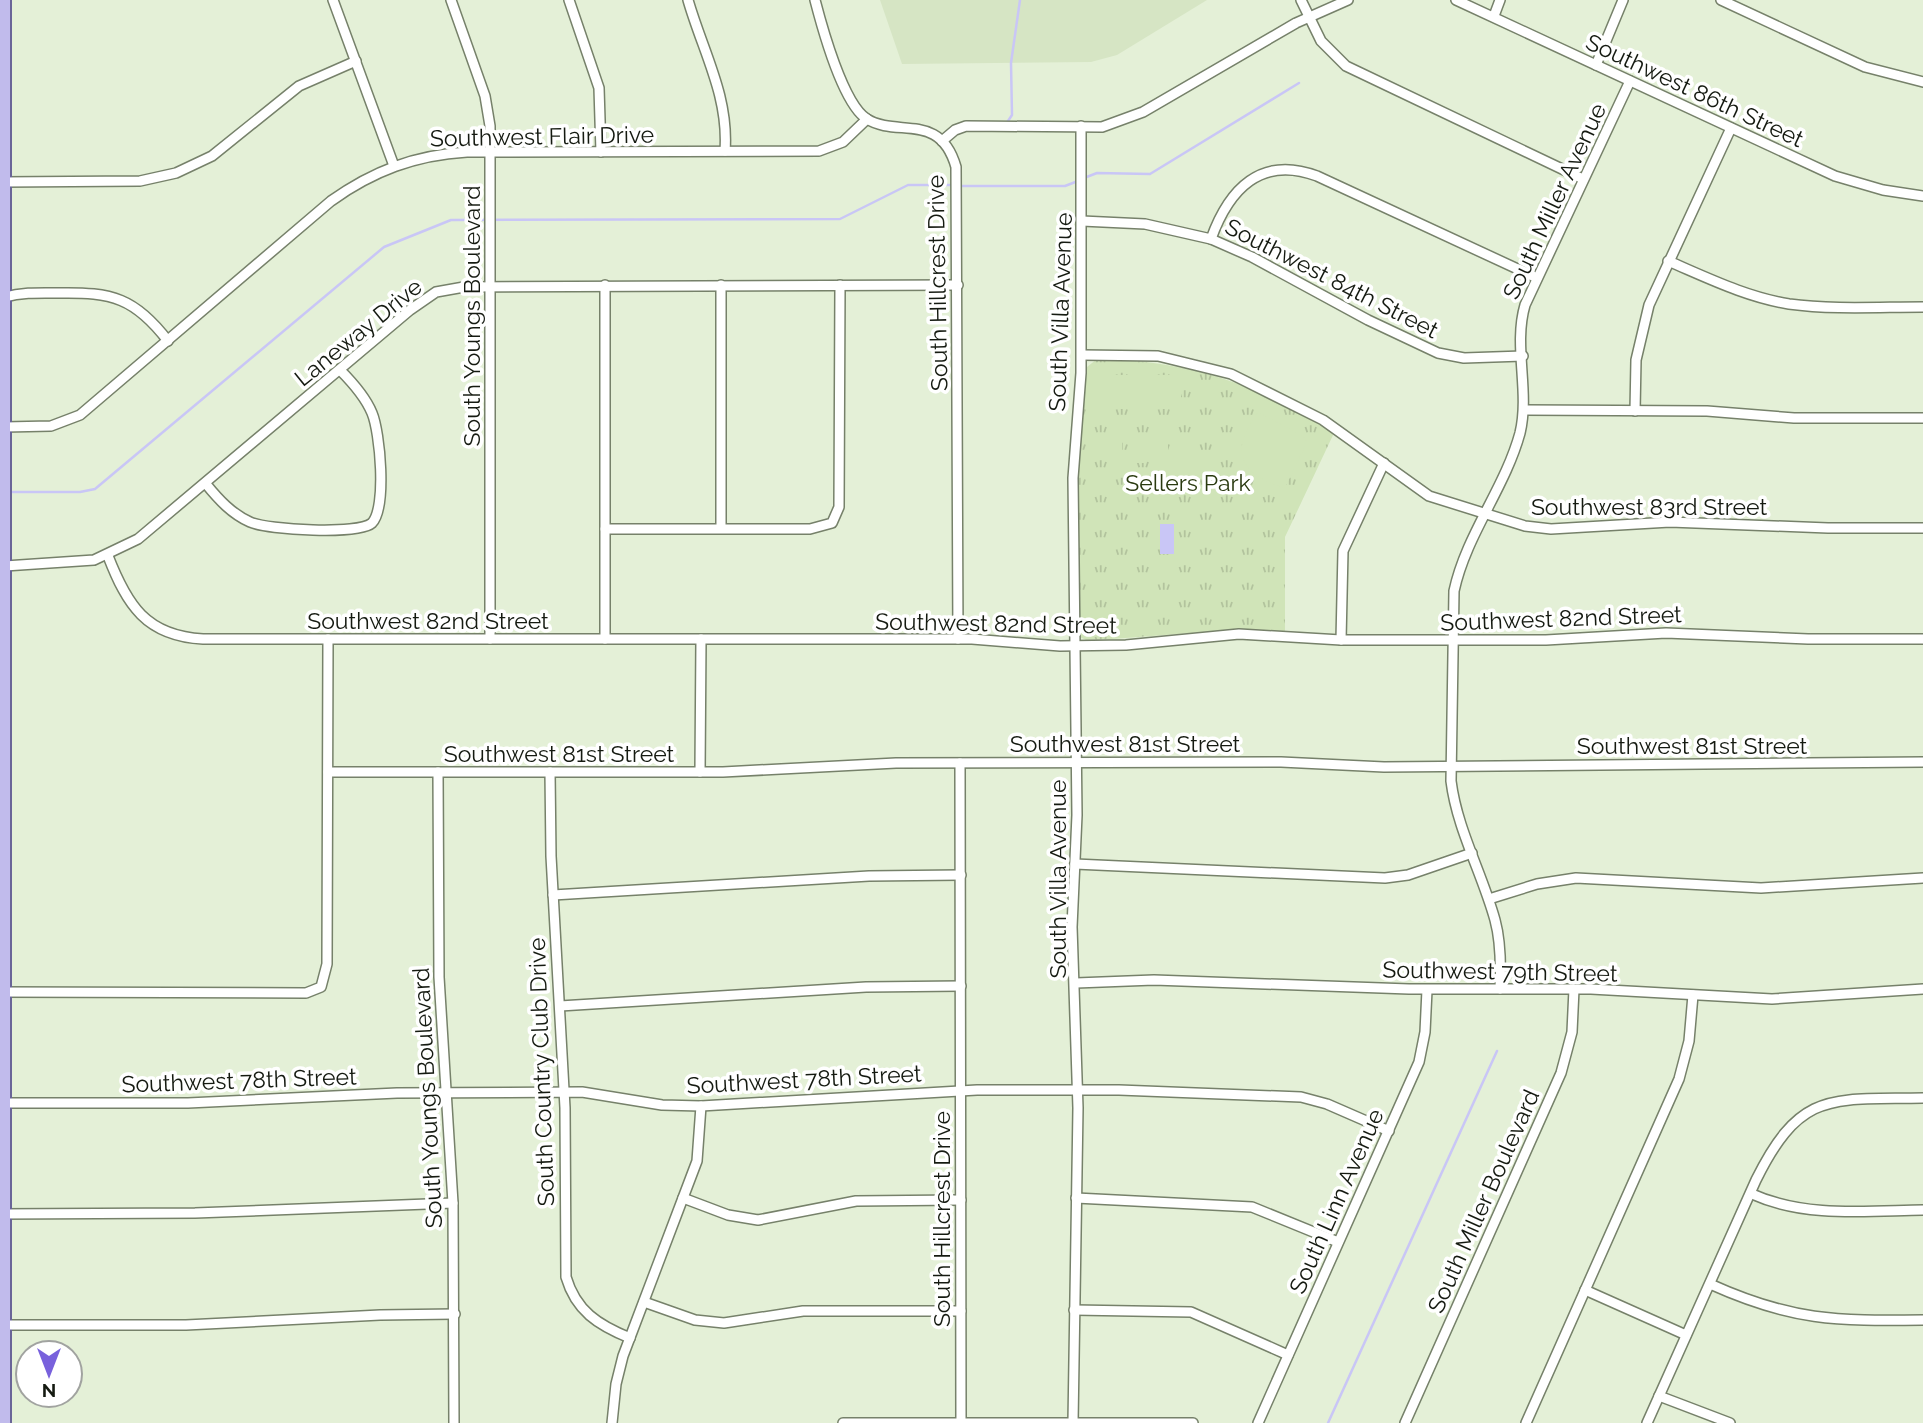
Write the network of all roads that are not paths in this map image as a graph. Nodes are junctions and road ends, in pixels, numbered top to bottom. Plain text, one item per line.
1 (4, 0) edge
2 (333, 0) edge
3 (451, 0) edge
4 (569, 0) edge
5 (688, 0) edge
6 (815, 0) edge
7 (1301, 0) edge
8 (1348, 0) edge
9 (1456, 0) edge
10 (1500, 0) edge
11 (1623, 0) edge
12 (1721, 0) edge
13 (1494, 16) junction
14 (1308, 18) junction
15 (356, 61) junction
16 (1596, 65) junction
17 (1630, 81) junction
18 (1923, 82) edge
19 (2, 118) edge
20 (867, 119) junction
21 (1081, 126) junction
22 (1731, 128) junction
23 (942, 141) junction
24 (601, 152) junction
25 (724, 152) junction
26 (490, 153) junction
27 (394, 166) junction
28 (1583, 179) junction
29 (3, 182) junction
30 (1923, 196) edge
31 (1082, 221) junction
32 (1211, 239) junction
33 (1668, 261) junction
34 (1536, 278) junction
35 (605, 285) junction
36 (721, 285) junction
37 (840, 285) junction
38 (958, 285) junction
39 (490, 286) junction
40 (5, 297) junction
41 (1923, 307) edge
42 (168, 341) junction
43 (1082, 355) junction
44 (1523, 356) junction
45 (340, 370) junction
46 (1525, 410) junction
47 (1635, 411) junction
48 (1923, 418) edge
49 (5, 427) junction
50 (1384, 463) junction
51 (206, 484) junction
52 (1485, 514) junction
53 (721, 528) junction
54 (1923, 528) edge
55 (605, 529) junction
56 (108, 556) junction
57 (4, 557) edge
58 (328, 639) junction
59 (490, 639) junction
60 (605, 639) junction
61 (701, 639) junction
62 (958, 639) junction
63 (1923, 639) edge
64 (1340, 640) junction
65 (1452, 641) junction
66 (1075, 646) junction
67 (1923, 762) edge
68 (960, 763) junction
69 (1077, 763) junction
70 (1451, 766) junction
71 (3, 769) edge
72 (328, 772) junction
73 (438, 772) junction
74 (550, 772) junction
75 (700, 772) junction
76 (1472, 853) junction
77 (1075, 864) junction
78 (961, 875) junction
79 (1923, 878) edge
80 (3, 881) edge
81 (553, 895) junction
82 (1489, 900) junction
83 (1076, 983) junction
84 (961, 986) junction
85 (1500, 989) junction
86 (1574, 989) junction
87 (1923, 989) edge
88 (1427, 990) junction
89 (3, 992) edge
90 (1693, 995) junction
91 (560, 1006) junction
92 (961, 1090) junction
93 (1078, 1090) junction
94 (447, 1092) junction
95 (565, 1093) junction
96 (1923, 1098) edge
97 (3, 1103) edge
98 (701, 1106) junction
99 (1389, 1131) junction
100 (1752, 1194) junction
101 (683, 1198) junction
102 (1076, 1198) junction
103 (961, 1200) junction
104 (453, 1203) junction
105 (1923, 1210) edge
106 (2, 1214) edge
107 (1338, 1242) junction
108 (1710, 1284) junction
109 (1585, 1290) junction
110 (644, 1302) junction
111 (1074, 1310) junction
112 (961, 1311) junction
113 (455, 1314) junction
114 (1923, 1320) edge
115 (4, 1325) junction
116 (1686, 1335) junction
117 (630, 1338) junction
118 (1288, 1355) junction
119 (1659, 1396) junction
120 (961, 1422) edge
121 (1073, 1422) edge
122 (4, 1423) edge
123 (454, 1423) edge
124 (612, 1423) edge
125 (843, 1423) edge
126 (1193, 1423) edge
127 (1258, 1423) edge
128 (1405, 1423) edge
129 (1526, 1423) edge
130 (1647, 1423) edge
131 (1730, 1423) edge

1 - 19 main road
2 - 15 street
3 - 26 street, South Youngs Boulevard
4 - 24 street
5 - 25 street
6 - 20 street
7 - 14 street
8 - 14 street
9 - 13 street, Southwest 86th Street
10 - 13 street
11 - 16 street
12 - 18 street
13 - 16 street, Southwest 86th Street
14 - 21 street
14 - 28 street
15 - 27 street
15 - 29 street
16 - 17 street, Southwest 86th Street
17 - 22 street, Southwest 86th Street
17 - 28 street, South Miller Avenue
19 - 29 main road
20 - 23 street, South Hillcrest Drive
20 - 25 street, Southwest Flair Drive
21 - 23 street
21 - 31 street, South Villa Avenue
22 - 30 street, Southwest 86th Street
22 - 33 street
23 - 38 street, South Hillcrest Drive
24 - 25 street, Southwest Flair Drive
24 - 26 street, Southwest Flair Drive
26 - 27 street, Southwest Flair Drive
26 - 39 street, South Youngs Boulevard
27 - 42 street, Southwest Flair Drive
28 - 34 street, South Miller Avenue
29 - 40 main road
31 - 32 street, Southwest 84th Street
31 - 43 street, South Villa Avenue
32 - 34 street
32 - 44 street, Southwest 84th Street
33 - 41 street
33 - 47 street
34 - 44 street, South Miller Avenue
35 - 36 street, Laneway Drive
35 - 39 street, Laneway Drive
35 - 55 street
36 - 37 street, Laneway Drive
36 - 53 street
37 - 38 street, Laneway Drive
37 - 53 street
38 - 62 street, South Hillcrest Drive
39 - 45 street, Laneway Drive
39 - 59 street, South Youngs Boulevard
40 - 42 street
40 - 49 main road
42 - 49 street, Southwest Flair Drive
43 - 50 street, Southwest 83rd Street
43 - 66 street, South Villa Avenue
44 - 46 street, South Miller Avenue
45 - 51 street, Laneway Drive
45 - 51 street
46 - 47 street
46 - 52 street, South Miller Avenue
47 - 48 street
49 - 57 main road
50 - 52 street, Southwest 83rd Street
50 - 64 street
51 - 56 street, Laneway Drive
52 - 54 street, Southwest 83rd Street
52 - 65 street, South Miller Avenue
53 - 55 street
55 - 60 street
56 - 57 street, Laneway Drive
56 - 58 street, Southwest 82nd Street
57 - 71 main road
58 - 59 street, Southwest 82nd Street
58 - 72 street
59 - 60 street, Southwest 82nd Street
60 - 61 street, Southwest 82nd Street
61 - 62 street, Southwest 82nd Street
61 - 75 street
62 - 66 street, Southwest 82nd Street
63 - 65 street, Southwest 82nd Street
64 - 65 street, Southwest 82nd Street
64 - 66 street, Southwest 82nd Street
65 - 70 street, South Miller Avenue
66 - 69 street, South Villa Avenue
67 - 70 street, Southwest 81st Street
68 - 69 street, Southwest 81st Street
68 - 75 street, Southwest 81st Street
68 - 78 street, South Hillcrest Drive
69 - 70 street, Southwest 81st Street
69 - 77 street, South Villa Avenue
70 - 76 street, South Miller Avenue
71 - 80 main road
72 - 73 street, Southwest 81st Street
72 - 89 street
73 - 74 street, Southwest 81st Street
73 - 94 street, South Youngs Boulevard
74 - 75 street, Southwest 81st Street
74 - 81 street, South Country Club Drive
76 - 77 street
76 - 82 street, South Miller Avenue
77 - 83 street, South Villa Avenue
78 - 81 street
78 - 84 street, South Hillcrest Drive
79 - 82 street
80 - 89 main road
81 - 91 street, South Country Club Drive
82 - 85 street, South Miller Avenue
83 - 88 street, Southwest 79th Street
83 - 93 street, South Villa Avenue
84 - 91 street
84 - 92 street, South Hillcrest Drive
85 - 86 street, Southwest 79th Street
85 - 88 street, Southwest 79th Street
86 - 90 street, Southwest 79th Street
86 - 128 street, South Miller Boulevard
87 - 90 street, Southwest 79th Street
88 - 99 street, South Linn Avenue
89 - 97 main road
90 - 109 street
91 - 95 street, South Country Club Drive
92 - 93 street, Southwest 78th Street
92 - 98 street, Southwest 78th Street
92 - 103 street, South Hillcrest Drive
93 - 99 street, Southwest 78th Street
93 - 102 street, South Villa Avenue
94 - 95 street, Southwest 78th Street
94 - 97 street, Southwest 78th Street
94 - 104 street, South Youngs Boulevard
95 - 98 street, Southwest 78th Street
95 - 117 street, South Country Club Drive
96 - 100 street
97 - 106 main road
98 - 101 street
99 - 107 street, South Linn Avenue
100 - 105 street
100 - 108 street
101 - 103 street
101 - 110 street
102 - 107 street
102 - 111 street, South Villa Avenue
103 - 112 street, South Hillcrest Drive
104 - 106 street
104 - 113 street, South Youngs Boulevard
106 - 115 main road
107 - 118 street, South Linn Avenue
108 - 114 street
108 - 116 street
109 - 116 street
109 - 129 street
110 - 112 street
110 - 117 street
111 - 118 street
111 - 121 street, South Villa Avenue
112 - 120 street, South Hillcrest Drive
113 - 115 street
113 - 123 street, South Youngs Boulevard
115 - 122 main road
116 - 119 street
117 - 124 street
118 - 127 street, South Linn Avenue
119 - 130 street
119 - 131 street
120 - 121 street
120 - 125 street
121 - 126 street

